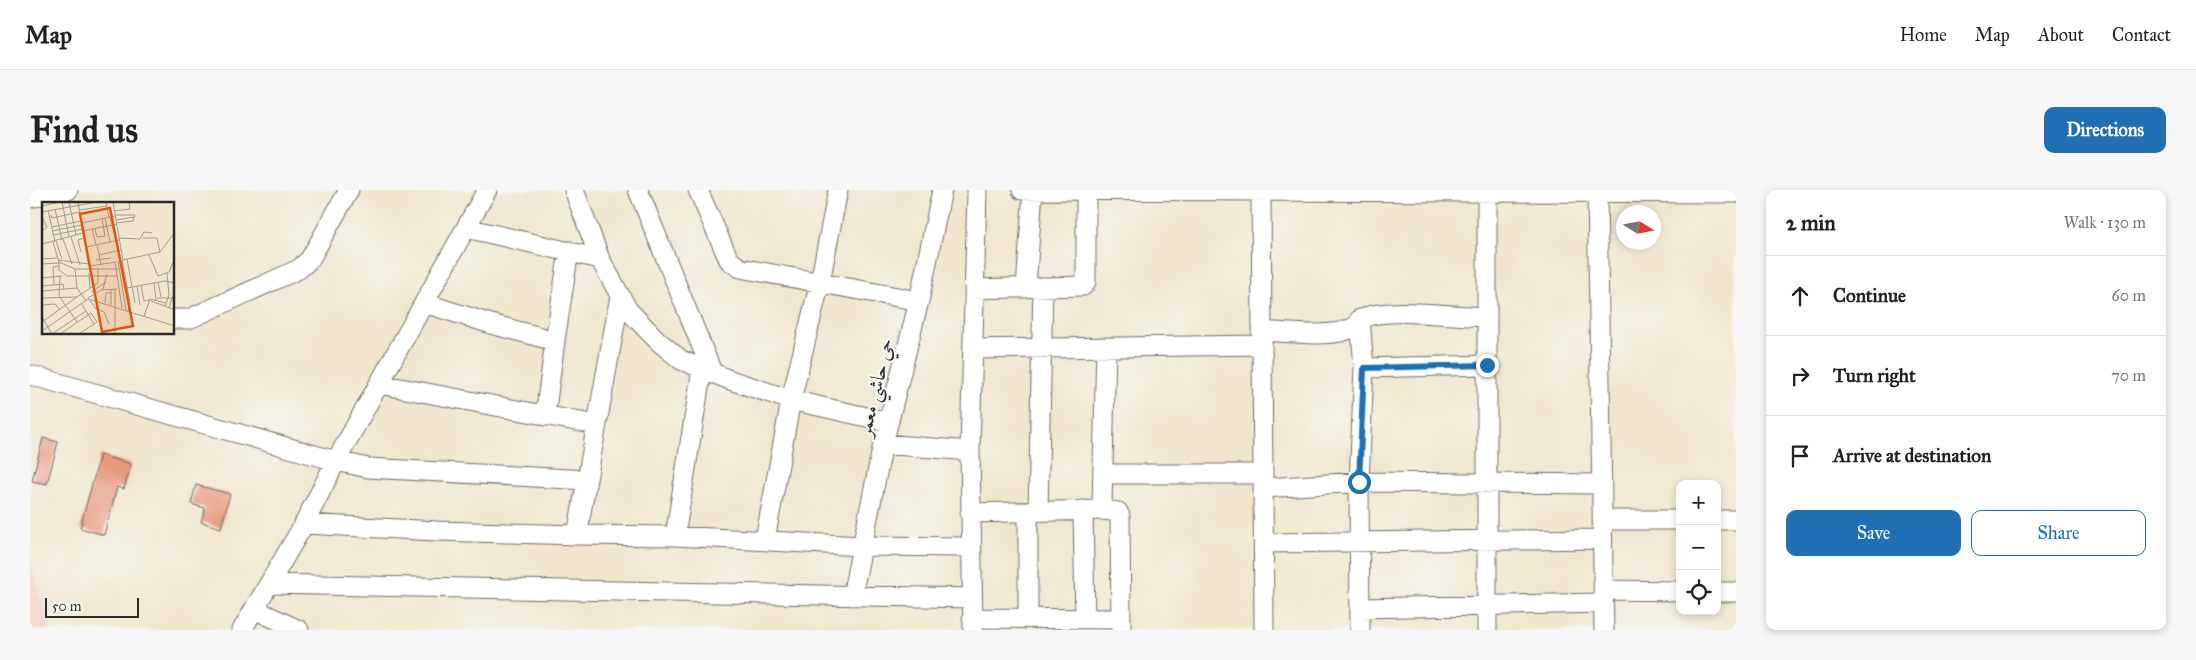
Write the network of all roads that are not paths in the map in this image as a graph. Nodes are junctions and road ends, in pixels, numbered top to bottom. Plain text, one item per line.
1 (68, 190) edge
2 (349, 190) edge
3 (487, 190) edge
4 (574, 190) edge
5 (638, 190) edge
6 (698, 190) edge
7 (838, 190) edge
8 (942, 190) edge
9 (977, 190) edge
10 (1022, 190) edge
11 (1032, 190) edge
12 (1086, 190) edge
13 (1248, 190) edge
14 (1260, 191) edge
15 (1383, 191) edge
16 (1461, 191) edge
17 (1515, 191) edge
18 (1570, 191) edge
19 (1631, 191) edge
20 (1487, 192) junction
21 (1597, 192) junction
22 (1736, 193) edge
23 (30, 198) edge
24 (466, 228) junction
25 (569, 251) junction
26 (600, 259) junction
27 (820, 282) junction
28 (1034, 288) junction
29 (974, 289) junction
30 (620, 296) junction
31 (919, 301) junction
32 (424, 303) junction
33 (1487, 317) junction
34 (175, 319) edge
35 (1360, 320) junction
36 (1262, 338) junction
37 (555, 341) junction
38 (1106, 347) junction
39 (1043, 348) junction
40 (973, 349) junction
41 (1487, 365) junction
42 (1364, 368) junction
43 (707, 372) junction
44 (30, 375) edge
45 (379, 384) junction
46 (791, 400) junction
47 (545, 416) junction
48 (889, 422) junction
49 (597, 426) junction
50 (884, 444) junction
51 (970, 451) junction
52 (336, 461) junction
53 (1103, 474) junction
54 (587, 480) junction
55 (1263, 481) junction
56 (1359, 482) junction
57 (1487, 483) junction
58 (1601, 484) junction
59 (1082, 510) junction
60 (1103, 510) junction
61 (1033, 512) junction
62 (970, 513) junction
63 (1602, 520) junction
64 (1676, 520) edge
65 (1721, 520) edge
66 (1736, 520) edge
67 (304, 524) junction
68 (578, 535) junction
69 (675, 536) junction
70 (1602, 539) junction
71 (765, 540) junction
72 (1487, 540) junction
73 (1264, 543) junction
74 (1360, 543) junction
75 (861, 546) junction
76 (971, 547) junction
77 (269, 584) junction
78 (1676, 591) edge
79 (1721, 592) edge
80 (1736, 592) edge
81 (852, 596) junction
82 (1603, 596) junction
83 (972, 598) junction
84 (1487, 607) junction
85 (1360, 608) junction
86 (254, 609) junction
87 (1028, 618) junction
88 (1086, 619) junction
89 (972, 624) edge
90 (1120, 625) edge
91 (242, 630) edge
92 (299, 630) edge
93 (1264, 630) edge
94 (1360, 630) edge
95 (1487, 630) edge
96 (1604, 630) edge

1 - 23 street
2 - 34 street
3 - 24 street
4 - 26 street
5 - 43 street
6 - 27 street
7 - 27 street
8 - 31 street, حي حاشي معمر
9 - 29 street
10 - 11 street
11 - 12 street
11 - 28 street
12 - 13 street
12 - 28 street
13 - 14 street
14 - 15 street
14 - 36 street
15 - 16 street
16 - 20 street
17 - 18 street
17 - 20 street
18 - 21 street
19 - 21 street
19 - 22 street
20 - 33 street
21 - 58 street
24 - 25 street
24 - 32 street
25 - 26 street
25 - 37 street
26 - 30 street
27 - 31 street
27 - 46 street
28 - 29 street
28 - 39 street
29 - 40 street
30 - 43 street
30 - 49 street
31 - 48 street, حي حاشي معمر
32 - 37 street
32 - 45 street
33 - 35 street
33 - 41 street
35 - 36 street
35 - 42 street
36 - 38 street
36 - 55 street
37 - 47 street
38 - 39 street
38 - 53 street
39 - 40 street
39 - 61 street
40 - 51 street
41 - 42 street
41 - 57 street
42 - 56 street
43 - 46 street
43 - 69 street
44 - 52 street
45 - 47 street
45 - 52 street
46 - 48 street
46 - 71 street
47 - 49 street
48 - 50 street, حي حاشي معمر
49 - 54 street
50 - 51 street
50 - 75 street, حي حاشي معمر
51 - 62 street
52 - 54 street
52 - 67 street
53 - 55 street
53 - 60 street
54 - 68 street
55 - 56 street
55 - 73 street
56 - 57 street
56 - 74 street
57 - 58 street
57 - 72 street
58 - 63 street
59 - 60 street
59 - 61 street
59 - 88 street
60 - 90 street
61 - 62 street
61 - 87 street
62 - 76 street
63 - 64 street
63 - 70 street
65 - 66 street
67 - 68 street
67 - 77 street
68 - 69 street
69 - 71 street
70 - 72 street
70 - 82 street
71 - 75 street
72 - 74 street
72 - 84 street
73 - 74 street
73 - 93 street
74 - 85 street
75 - 76 street
75 - 81 street, حي حاشي معمر
76 - 83 street
77 - 81 street
77 - 86 street
78 - 82 street
79 - 80 street
81 - 83 street
82 - 84 street
82 - 96 street
83 - 89 street
84 - 85 street
84 - 95 street
85 - 94 street
86 - 91 street
86 - 92 street
87 - 88 street
87 - 89 street
88 - 90 street

